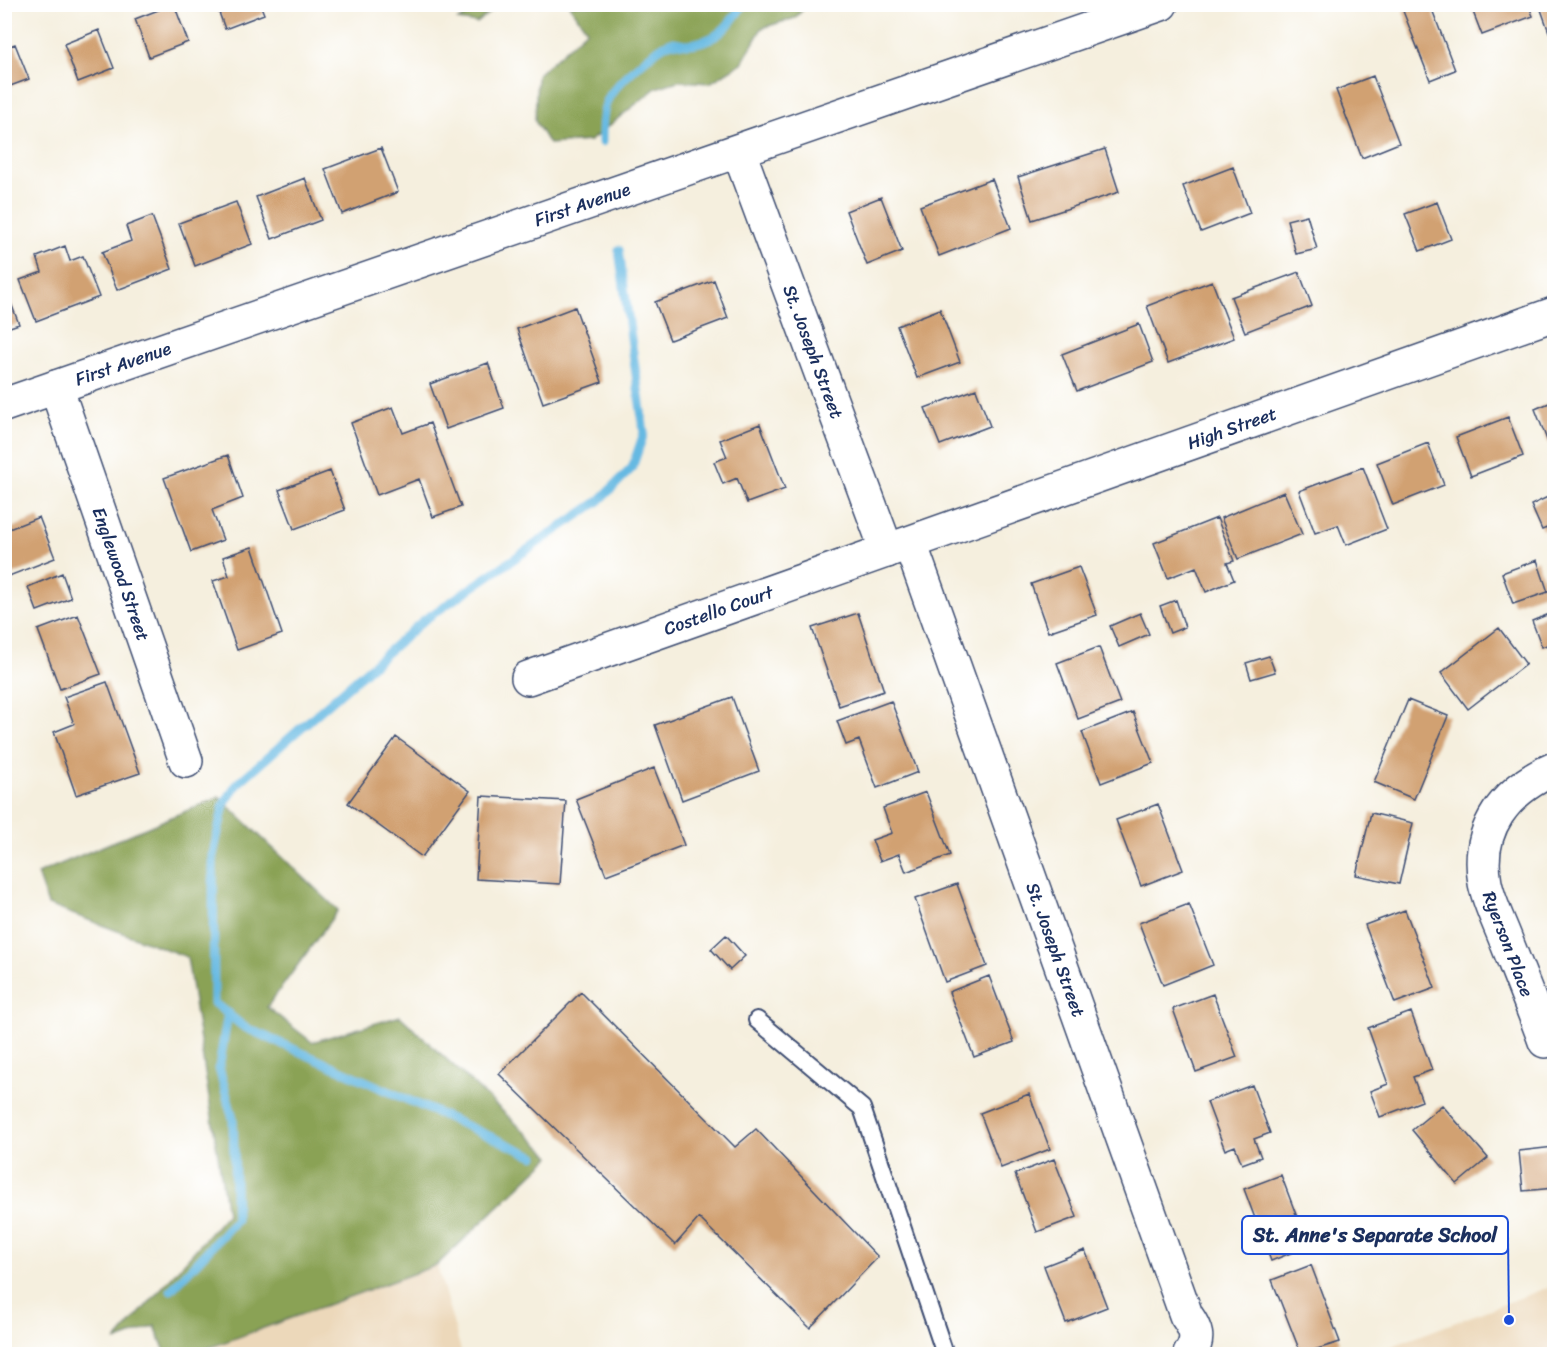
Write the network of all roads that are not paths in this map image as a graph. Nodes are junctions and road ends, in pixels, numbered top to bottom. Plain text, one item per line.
1 (1161, 4) edge
2 (739, 152) junction
3 (1554, 314) edge
4 (56, 387) junction
5 (4, 405) edge
6 (899, 547) junction
7 (528, 678) dead end
8 (186, 761) dead end
9 (1554, 769) edge
10 (757, 1020) dead end
11 (1545, 1041) dead end
12 (945, 1354) edge
13 (1190, 1354) edge

1 - 2 street, First Avenue
2 - 4 street, First Avenue
2 - 6 street, St. Joseph Street
3 - 6 street, High Street
4 - 5 street, First Avenue
4 - 8 street, Englewood Street
6 - 7 street, Costello Court
6 - 13 street, St. Joseph Street
9 - 11 street, Ryerson Place
10 - 12 lane

